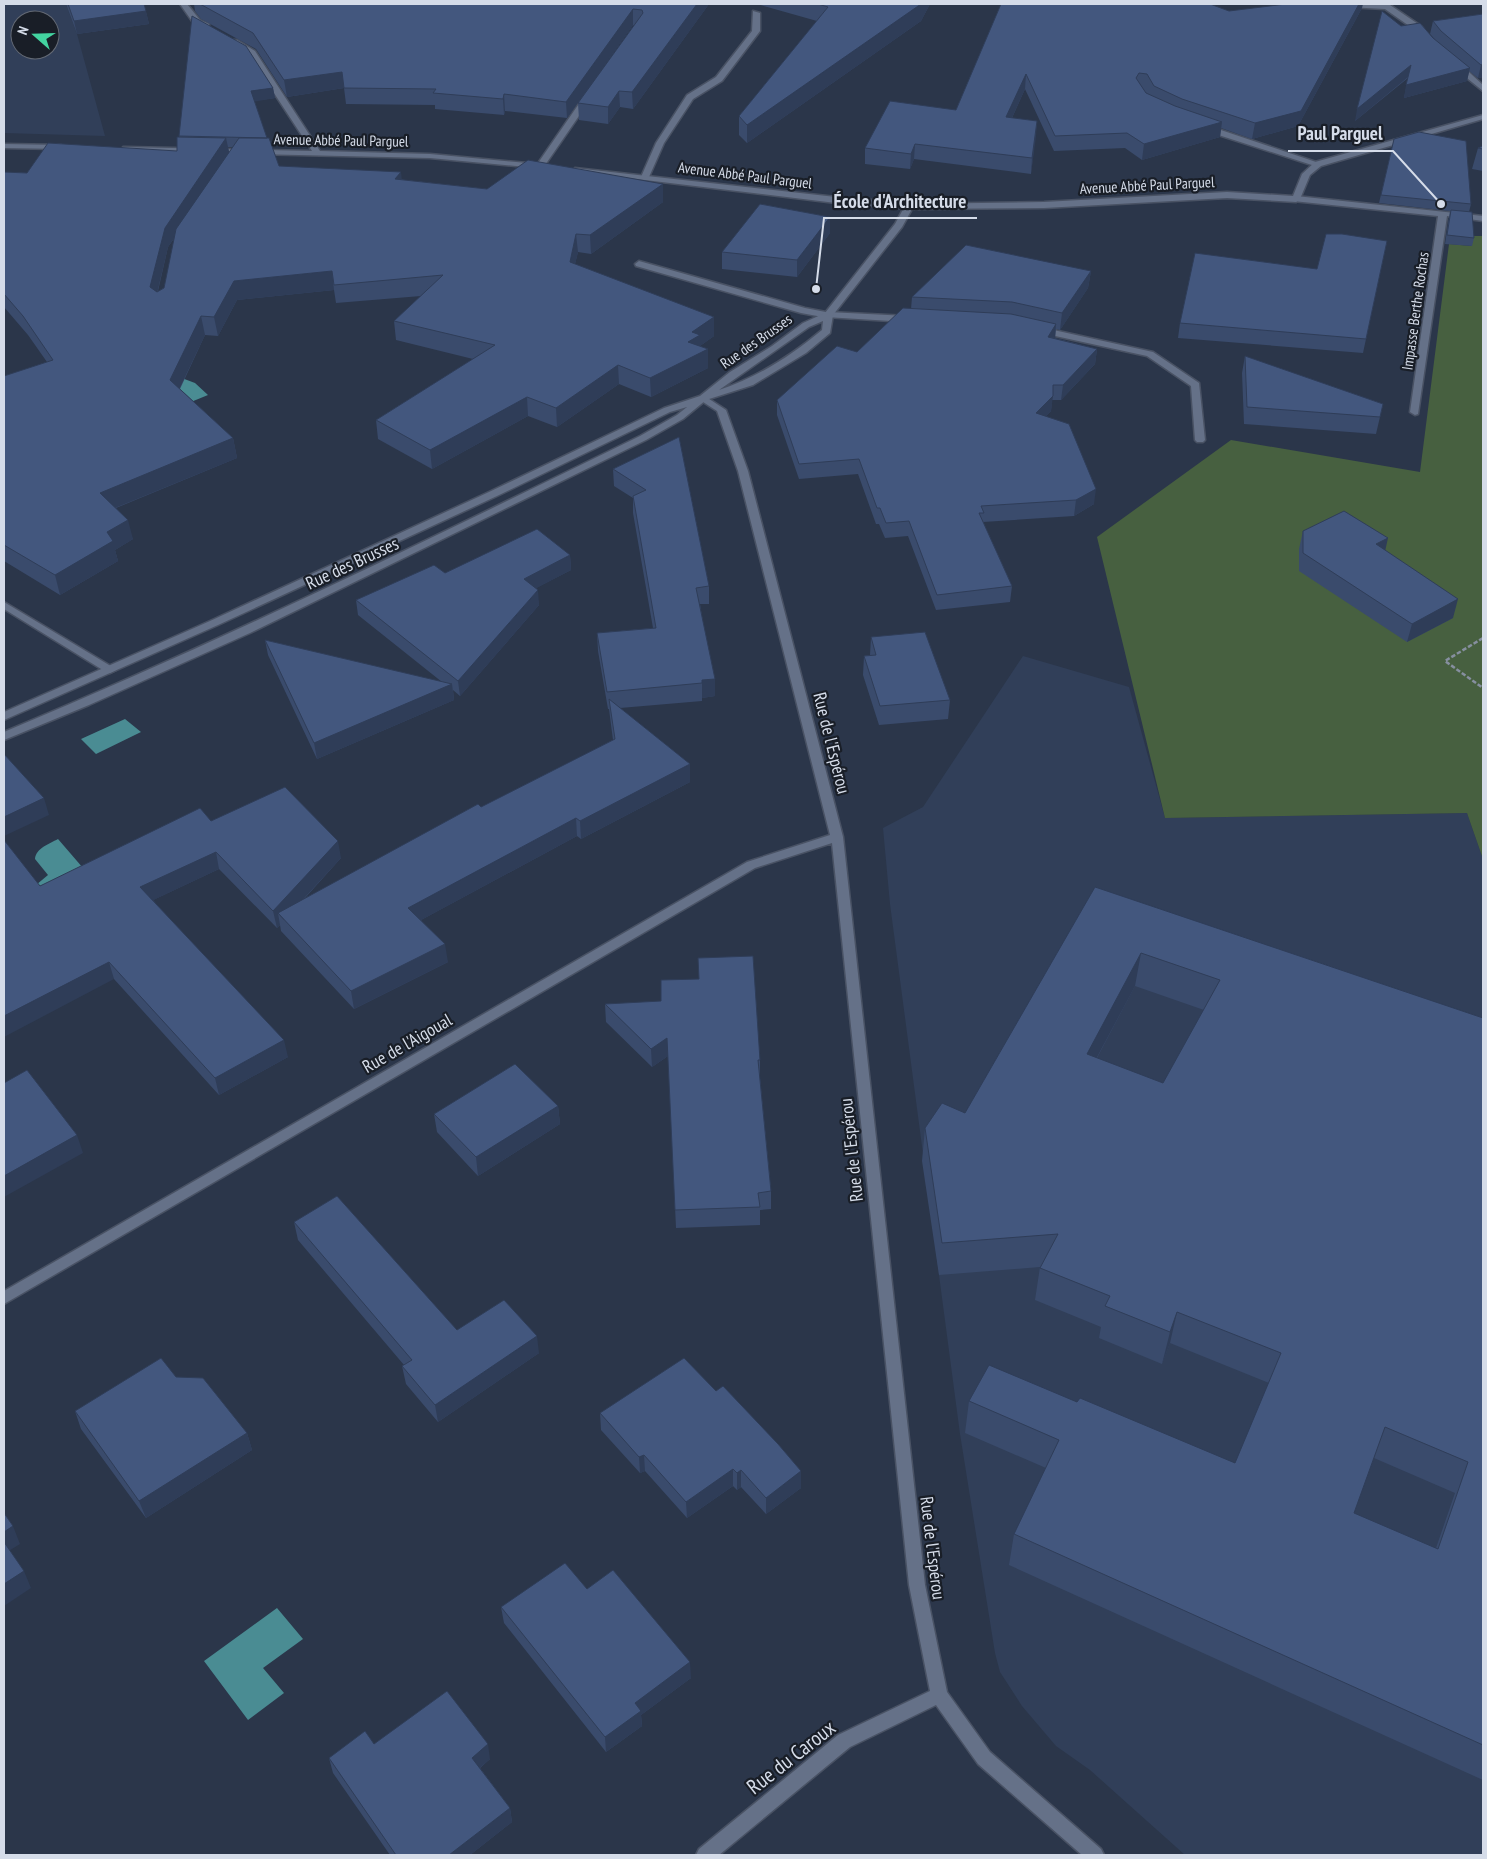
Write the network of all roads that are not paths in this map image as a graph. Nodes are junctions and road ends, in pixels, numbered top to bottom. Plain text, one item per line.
1 (183, 4) edge
2 (1336, 5) edge
3 (756, 13) dead end
4 (212, 30) edge
5 (227, 37) edge
6 (1429, 40) edge
7 (1448, 58) edge
8 (1483, 89) edge
9 (594, 90) edge
10 (1483, 116) edge
11 (1194, 124) edge
12 (4, 146) edge
13 (70, 148) edge
14 (118, 148) edge
15 (239, 151) junction
16 (317, 153) junction
17 (232, 161) edge
18 (1318, 164) junction
19 (540, 166) junction
20 (550, 167) edge
21 (569, 169) edge
22 (645, 178) junction
23 (1296, 200) junction
24 (909, 206) junction
25 (1443, 213) junction
26 (1483, 218) edge
27 (639, 264) dead end
28 (828, 315) junction
29 (922, 320) edge
30 (1029, 328) edge
31 (703, 398) junction
32 (1415, 412) dead end
33 (1200, 440) dead end
34 (4, 605) edge
35 (110, 670) junction
36 (4, 716) edge
37 (4, 736) edge
38 (836, 837) junction
39 (4, 1298) edge
40 (939, 1695) junction
41 (705, 1855) edge
42 (1095, 1855) edge

1 - 4 street
2 - 6 street
3 - 22 street
5 - 16 street
7 - 8 street
9 - 19 street
10 - 18 street
11 - 18 street
12 - 13 street
14 - 15 street, Avenue Abbé Paul Parguel
15 - 16 street, Avenue Abbé Paul Parguel
15 - 17 street
16 - 19 street, Avenue Abbé Paul Parguel
18 - 23 street
19 - 20 street, Avenue Abbé Paul Parguel
21 - 22 street, Avenue Abbé Paul Parguel
22 - 24 street, Avenue Abbé Paul Parguel
23 - 24 street, Avenue Abbé Paul Parguel
23 - 25 street, Avenue Abbé Paul Parguel
24 - 28 street, Rue des Brusses
25 - 26 street, Avenue Abbé Paul Parguel
25 - 32 street, Impasse Berthe Rochas
27 - 28 street
28 - 29 street
28 - 31 street, Rue des Brusses
28 - 31 street, Rue des Brusses
30 - 33 street
31 - 35 street, Rue des Brusses
31 - 37 street, Rue des Brusses
31 - 38 street, Rue de l'Espérou
34 - 35 street
35 - 36 street, Rue des Brusses
38 - 39 street, Rue de l'Aigoual
38 - 40 street, Rue de l'Espérou
40 - 41 street, Rue du Caroux
40 - 42 street, Rue de l'Espérou

